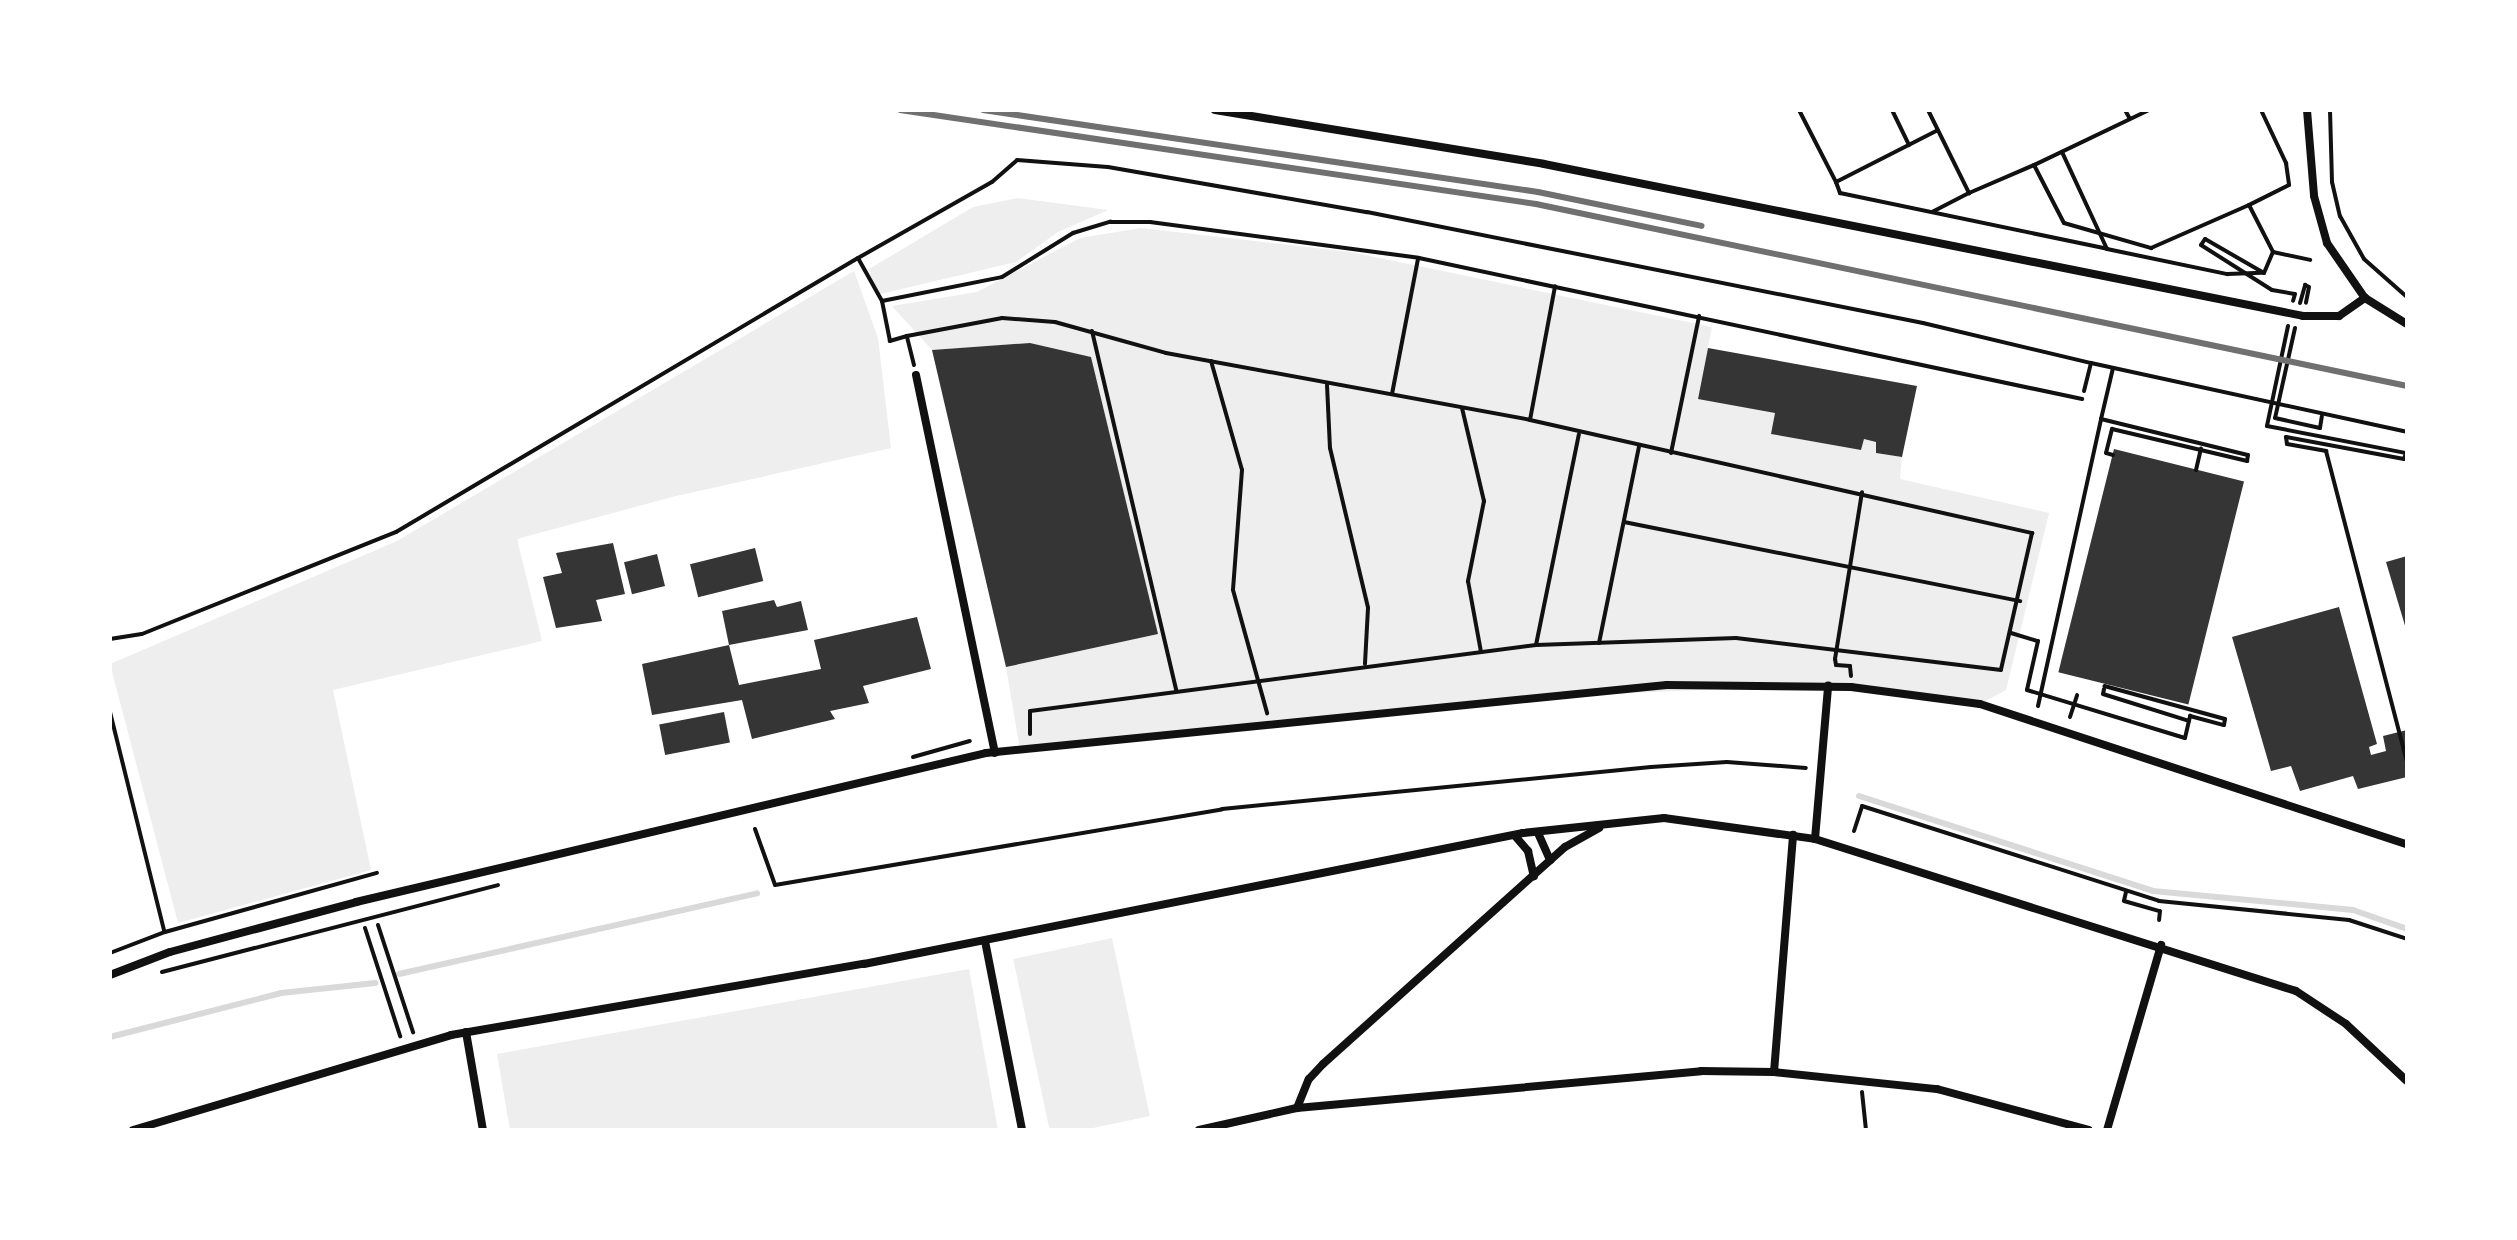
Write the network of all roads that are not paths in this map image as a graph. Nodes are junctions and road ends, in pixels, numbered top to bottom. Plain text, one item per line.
1 (1215, 110) edge
2 (2307, 110) edge
3 (2365, 298) junction
4 (2407, 324) edge
5 (916, 375) road end
6 (1828, 686) junction
7 (995, 753) junction
8 (1606, 824) junction
9 (1537, 832) junction
10 (1793, 835) junction
11 (1515, 836) junction
12 (1815, 839) junction
13 (2407, 844) edge
14 (1550, 860) junction
15 (1534, 876) junction
16 (985, 941) junction
17 (2161, 945) junction
18 (110, 975) edge
19 (466, 1032) junction
20 (1774, 1072) junction
21 (2407, 1081) edge
22 (1297, 1108) junction
23 (133, 1130) edge
24 (483, 1130) edge
25 (1022, 1130) edge
26 (1199, 1130) edge
27 (2089, 1130) edge
28 (2107, 1130) edge

1 - 3 street
2 - 3 street
3 - 4 street
5 - 7 street
6 - 7 street
6 - 12 street
6 - 13 street
7 - 18 street
8 - 9 street
8 - 10 street
8 - 14 street
9 - 11 street
9 - 14 street
10 - 12 street
10 - 20 street
11 - 15 street
11 - 16 street
12 - 17 street
14 - 15 street
15 - 22 street
16 - 19 street
16 - 25 street
17 - 21 street
17 - 28 street
19 - 23 street
19 - 24 street
20 - 22 street
20 - 27 street
22 - 26 street

